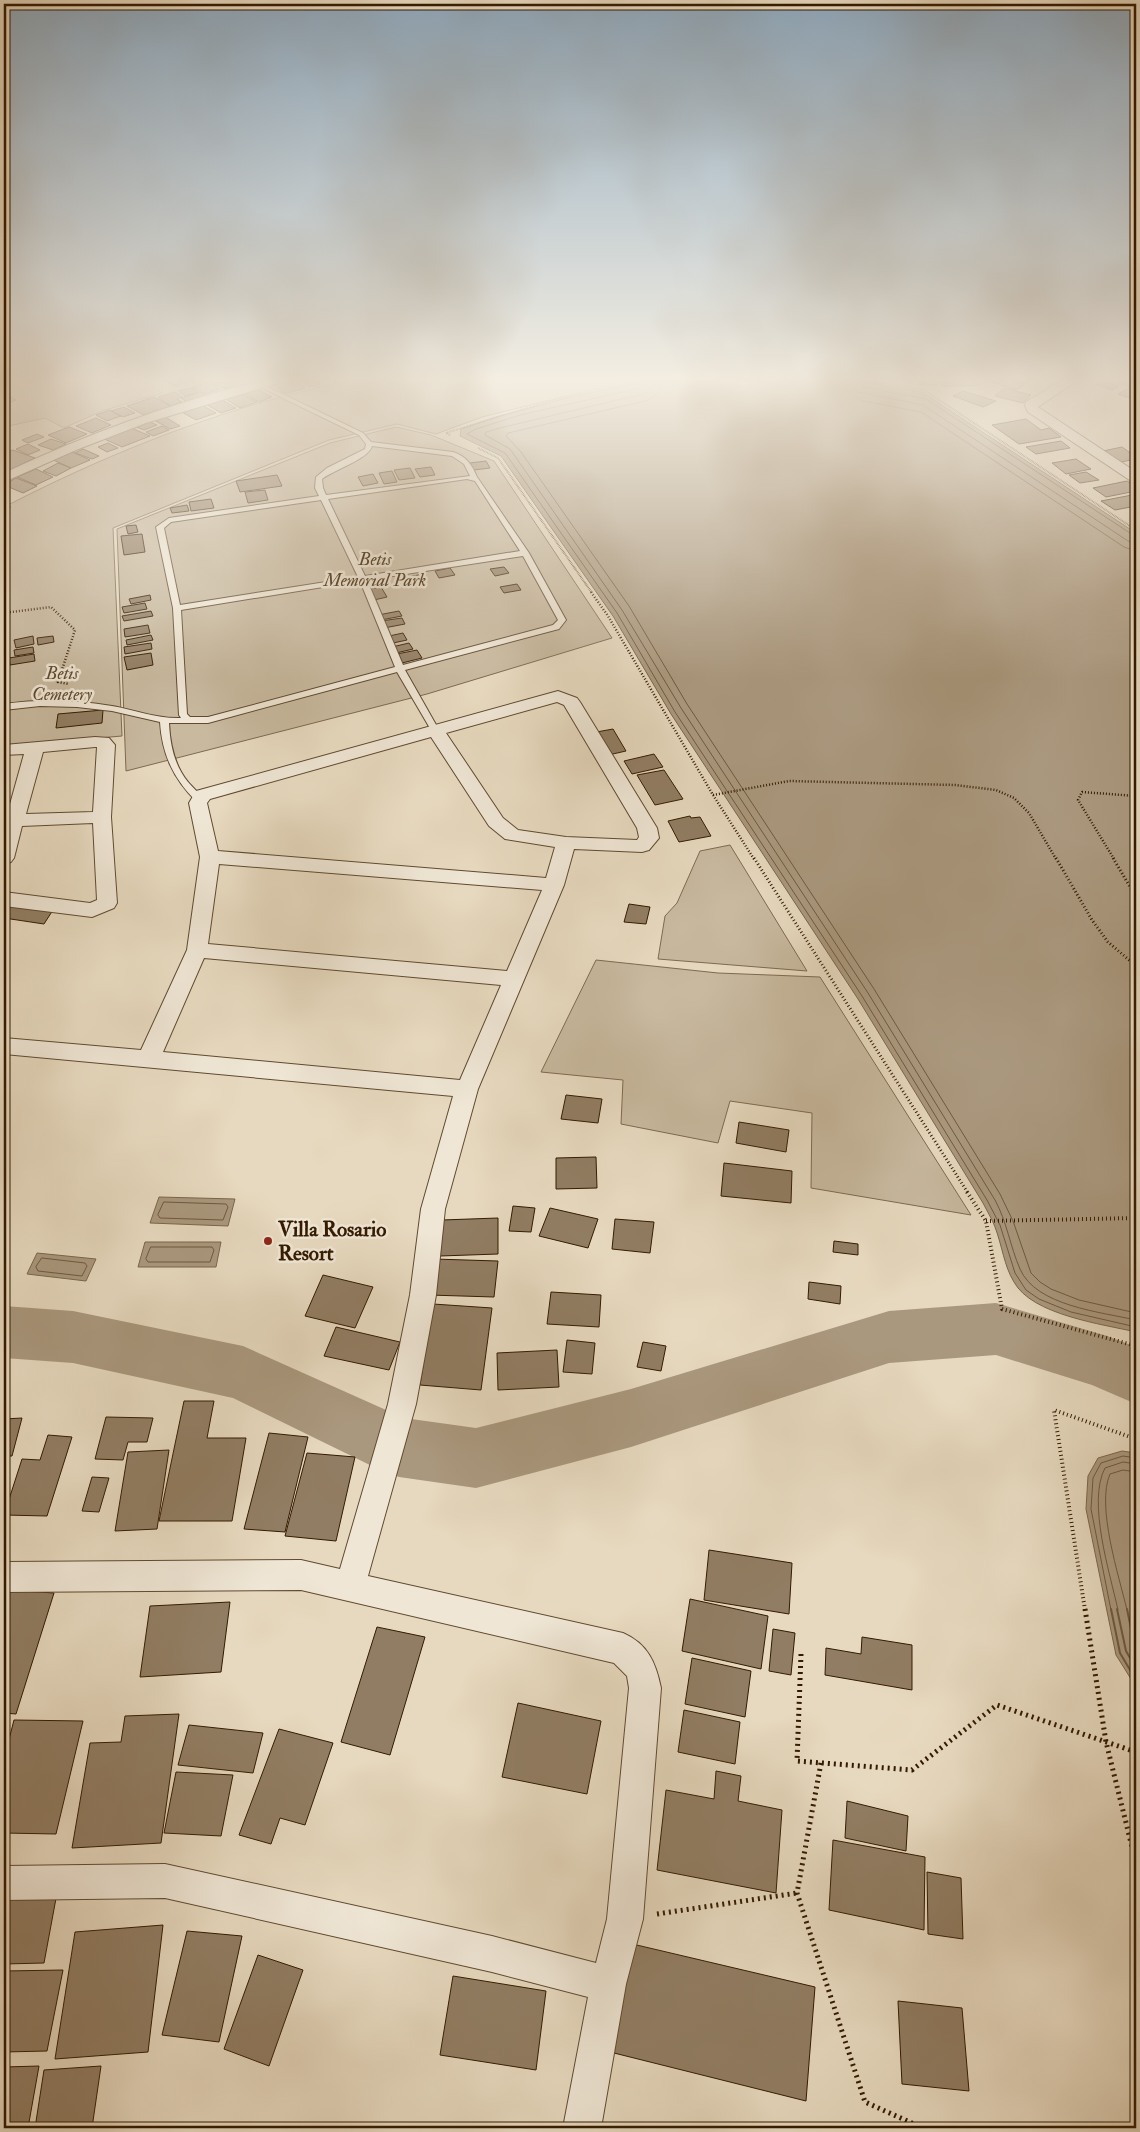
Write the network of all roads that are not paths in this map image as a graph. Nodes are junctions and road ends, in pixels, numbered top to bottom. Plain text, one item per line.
1 (318, 478) edge
2 (470, 478) edge
3 (474, 478) edge
4 (322, 498) junction
5 (525, 553) junction
6 (362, 578) junction
7 (177, 608) junction
8 (400, 669) junction
9 (4, 707) edge
10 (164, 720) junction
11 (188, 720) junction
12 (435, 730) junction
13 (35, 748) junction
14 (4, 750) edge
15 (199, 799) junction
16 (102, 817) junction
17 (9, 820) edge
18 (566, 843) junction
19 (210, 857) junction
20 (4, 858) edge
21 (554, 885) junction
22 (4, 899) edge
23 (197, 950) junction
24 (513, 979) junction
25 (4, 1046) edge
26 (148, 1060) junction
27 (467, 1089) junction
28 (4, 1577) edge
29 (353, 1578) junction
30 (4, 1883) edge
31 (608, 1984) junction
32 (582, 2128) edge

1 - 4 lane
2 - 4 lane
3 - 5 lane
4 - 6 lane
4 - 7 lane
5 - 6 lane
5 - 8 lane
6 - 7 lane
6 - 8 lane
7 - 11 lane
8 - 11 lane
8 - 12 lane
9 - 10 lane
10 - 11 lane
10 - 15 lane
12 - 15 street
12 - 18 street
12 - 18 street
13 - 14 street
13 - 16 street
13 - 17 street
15 - 19 street
16 - 17 street
16 - 22 street
17 - 20 street
18 - 21 street
19 - 21 street
19 - 23 street
21 - 24 street
23 - 24 street
23 - 26 street
24 - 27 street
25 - 26 street
26 - 27 street
27 - 29 street
28 - 29 street
29 - 31 street
30 - 31 street
31 - 32 street

